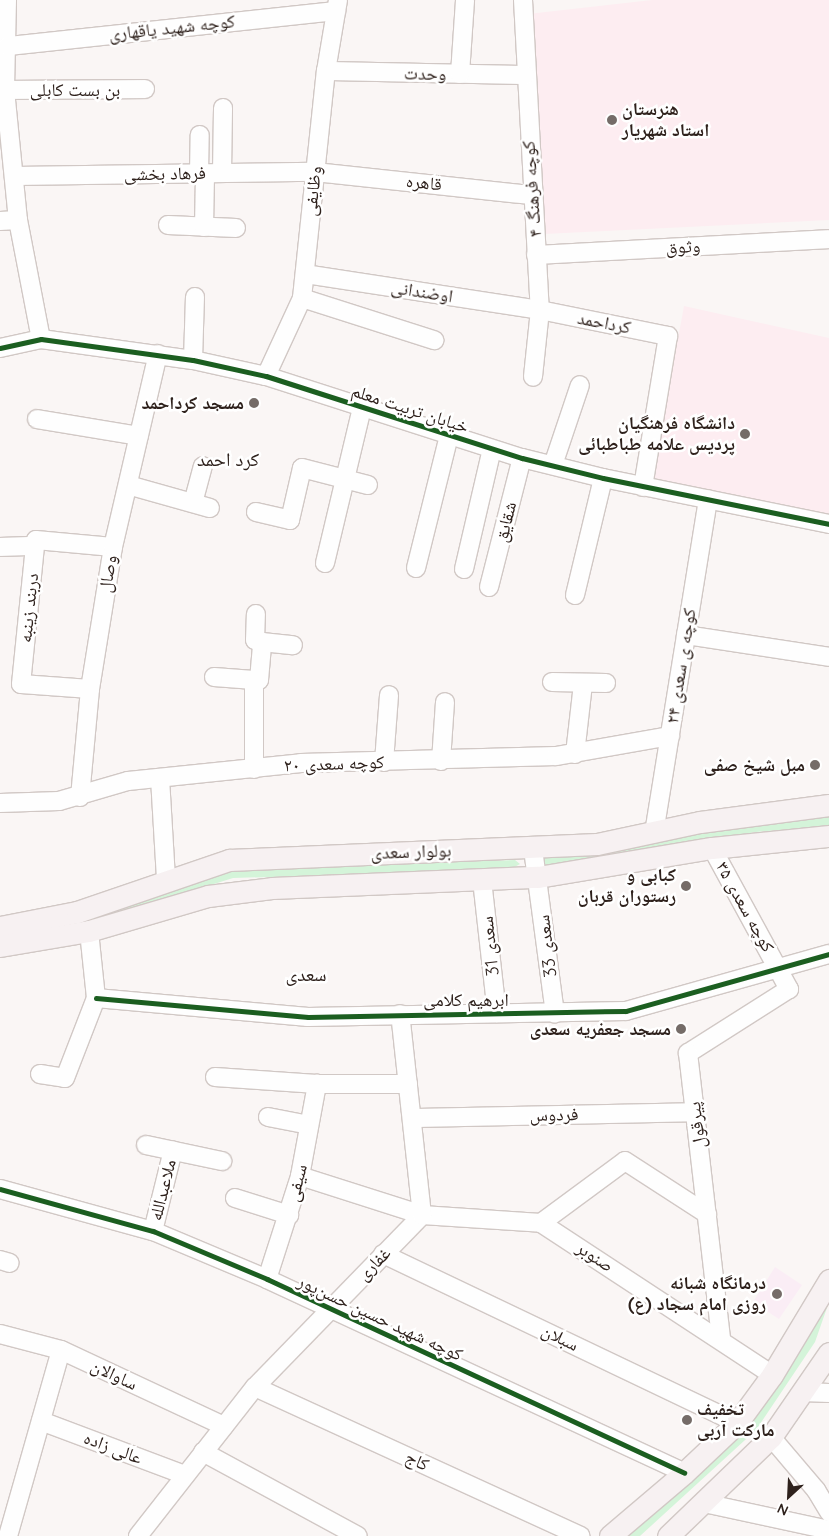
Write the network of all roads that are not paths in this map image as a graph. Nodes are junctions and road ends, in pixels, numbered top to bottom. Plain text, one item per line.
1 (7, 0) edge
2 (464, 0) edge
3 (523, 0) edge
4 (337, 5) edge
5 (8, 46) junction
6 (326, 71) junction
7 (460, 74) junction
8 (525, 75) junction
9 (3, 84) edge
10 (144, 89) dead end
11 (223, 108) dead end
12 (200, 134) dead end
13 (315, 172) junction
14 (209, 173) junction
15 (15, 176) junction
16 (532, 195) junction
17 (0, 220) edge
18 (18, 220) junction
19 (168, 225) dead end
20 (204, 227) junction
21 (236, 228) dead end
22 (829, 239) edge
23 (536, 255) junction
24 (305, 274) junction
25 (196, 297) dead end
26 (302, 298) junction
27 (540, 310) junction
28 (41, 339) junction
29 (434, 340) dead end
30 (0, 348) edge
31 (158, 354) junction
32 (193, 360) junction
33 (266, 376) junction
34 (533, 377) dead end
35 (580, 384) dead end
36 (362, 408) junction
37 (37, 420) dead end
38 (139, 436) junction
39 (449, 436) junction
40 (492, 450) junction
41 (522, 458) junction
42 (553, 465) junction
43 (203, 466) dead end
44 (345, 478) junction
45 (603, 478) junction
46 (368, 484) dead end
47 (128, 485) junction
48 (643, 487) junction
49 (708, 499) junction
50 (256, 512) dead end
51 (829, 524) edge
52 (35, 546) junction
53 (0, 547) edge
54 (112, 547) junction
55 (325, 563) dead end
56 (416, 568) dead end
57 (464, 569) dead end
58 (489, 587) dead end
59 (575, 595) dead end
60 (256, 614) dead end
61 (686, 635) junction
62 (262, 642) junction
63 (293, 645) dead end
64 (829, 657) edge
65 (214, 677) dead end
66 (254, 680) junction
67 (552, 682) dead end
68 (606, 683) dead end
69 (583, 684) junction
70 (90, 689) junction
71 (389, 695) dead end
72 (445, 702) dead end
73 (670, 736) junction
74 (574, 754) junction
75 (441, 761) junction
76 (384, 762) junction
77 (254, 769) junction
78 (160, 778) junction
79 (80, 797) junction
80 (0, 803) edge
81 (829, 805) edge
82 (654, 833) junction
83 (829, 836) edge
84 (712, 848) junction
85 (533, 849) junction
86 (538, 877) junction
87 (166, 880) junction
88 (482, 880) junction
89 (0, 927) edge
90 (89, 931) junction
91 (0, 946) edge
92 (829, 954) edge
93 (778, 967) junction
94 (96, 998) junction
95 (497, 1012) junction
96 (400, 1014) junction
97 (555, 1014) junction
98 (40, 1074) dead end
99 (215, 1077) dead end
100 (317, 1084) junction
101 (408, 1084) junction
102 (695, 1112) junction
103 (268, 1117) dead end
104 (413, 1118) junction
105 (309, 1125) junction
106 (146, 1145) dead end
107 (173, 1150) junction
108 (222, 1161) dead end
109 (300, 1176) junction
110 (0, 1189) edge
111 (235, 1198) dead end
112 (289, 1214) junction
113 (707, 1214) junction
114 (422, 1215) junction
115 (541, 1223) junction
116 (153, 1231) junction
117 (383, 1254) junction
118 (267, 1279) junction
119 (829, 1280) edge
120 (328, 1310) junction
121 (0, 1334) edge
122 (721, 1340) junction
123 (62, 1350) junction
124 (829, 1353) edge
125 (772, 1376) junction
126 (255, 1387) junction
127 (803, 1392) junction
128 (829, 1393) edge
129 (41, 1420) junction
130 (737, 1423) junction
131 (224, 1426) junction
132 (771, 1437) junction
133 (203, 1452) junction
134 (684, 1474) junction
135 (185, 1475) junction
136 (823, 1490) edge
137 (704, 1504) junction
138 (829, 1512) edge
139 (829, 1530) edge
140 (8, 1536) edge
141 (139, 1536) edge
142 (358, 1536) edge
143 (580, 1536) edge
144 (610, 1536) edge
145 (668, 1536) edge

1 - 5 street
2 - 7 street
3 - 8 street, کوچه فرهنگ ۴
4 - 5 street, کوچه شهید یاقهاری
4 - 6 street, وظایفی
5 - 9 street
6 - 7 street, وحدت
6 - 13 street, وظایفی
7 - 8 street, وحدت
8 - 16 street, کوچه فرهنگ ۴
9 - 10 street, بن بست کابلی
9 - 15 street
11 - 14 street
12 - 14 street
13 - 14 street, فرهاد بخشی
13 - 16 street, قاهره
13 - 24 street, وظایفی
14 - 15 street, فرهاد بخشی
14 - 20 street
15 - 18 street
16 - 23 street, کوچه فرهنگ ۴
17 - 18 street
18 - 28 street
19 - 20 street
20 - 21 street
22 - 23 street, وثوق
23 - 27 street, کوچه فرهنگ ۴
24 - 26 street, وظایفی
24 - 27 street, اوضندانی
25 - 32 street
26 - 29 street
26 - 33 street, وظایفی
27 - 34 street, کوچه فرهنگ ۴
27 - 48 street, کرداحمد
28 - 30 street, خیابان تربیت معلم
28 - 31 street, خیابان تربیت معلم
31 - 32 street, خیابان تربیت معلم
31 - 38 street, وصال
32 - 33 street, خیابان تربیت معلم
33 - 36 street, خیابان تربیت معلم
35 - 42 street
36 - 39 street, خیابان تربیت معلم
36 - 44 street
37 - 38 street
38 - 47 street, وصال
39 - 40 street, خیابان تربیت معلم
39 - 56 street
40 - 41 street, خیابان تربیت معلم
40 - 57 street
41 - 42 street, خیابان تربیت معلم
41 - 58 street, شقایق
42 - 45 street, خیابان تربیت معلم
43 - 47 street
44 - 46 street
44 - 50 street
44 - 55 street
45 - 48 street, خیابان تربیت معلم
45 - 59 street
47 - 54 street, وصال
48 - 49 street, خیابان تربیت معلم
49 - 51 street, خیابان تربیت معلم
49 - 61 street, کوچه ی سعدی ۲۴
52 - 53 street
52 - 54 street
52 - 70 street, دربند زینبه
54 - 70 street, وصال
60 - 62 street
61 - 64 street
61 - 73 street, کوچه ی سعدی ۲۴
62 - 63 street
62 - 66 street
65 - 66 street
66 - 77 street
67 - 69 street
68 - 69 street
69 - 74 street
70 - 79 street, وصال
71 - 76 street
72 - 75 street
73 - 74 street, کوچه سعدی ۲۰
73 - 82 street, کوچه ی سعدی ۲۴
74 - 75 street, کوچه سعدی ۲۰
75 - 76 street, کوچه سعدی ۲۰
76 - 77 street, کوچه سعدی ۲۰
77 - 78 street, کوچه سعدی ۲۰
78 - 79 street, کوچه سعدی ۲۰
78 - 87 street
79 - 80 street, کوچه سعدی ۲۰
81 - 82 main road, بولوار سعدی
82 - 85 main road, بولوار سعدی
83 - 84 main road, بولوار سعدی
84 - 86 main road, بولوار سعدی
84 - 93 street, کوچه سعدی ۳۵
85 - 86 street, سعدی 33
85 - 87 main road, بولوار سعدی
86 - 88 main road, بولوار سعدی
86 - 97 street, سعدی 33
87 - 89 main road, بولوار سعدی
88 - 90 main road, بولوار سعدی
88 - 95 street, سعدی 31
90 - 91 main road, بولوار سعدی
90 - 94 street
92 - 93 street, ابرهیم کلامی
93 - 97 street, ابرهیم کلامی
93 - 102 street, پیرقول
94 - 96 street, ابرهیم کلامی
94 - 98 street
95 - 96 street, ابرهیم کلامی
95 - 97 street, ابرهیم کلامی
96 - 101 street
99 - 100 street
100 - 101 street
100 - 105 street, سیفی
101 - 104 street
102 - 104 street, فردوس
102 - 113 street, پیرقول
103 - 105 street
104 - 114 street
105 - 109 street, سیفی
106 - 107 street
107 - 108 street
107 - 116 street, ملاعبدالله
109 - 112 street, سیفی
109 - 114 street, صنوبر
110 - 116 street, کوچه شهید حسین حسن‌پور
111 - 112 street
112 - 118 street, سیفی
113 - 115 street
113 - 122 street, پیرقول
114 - 115 street, صنوبر
114 - 117 street, غفاری
115 - 122 street, صنوبر
116 - 118 street, کوچه شهید حسین حسن‌پور
117 - 120 street, غفاری
117 - 130 street, سبلان
118 - 120 street, کوچه شهید حسین حسن‌پور
119 - 125 main road
120 - 126 street, غفاری
120 - 134 street, کوچه شهید حسین حسن‌پور
121 - 123 street, ساوالان
122 - 125 street, صنوبر
123 - 129 street
123 - 131 street, ساوالان
124 - 127 main road
125 - 130 main road
126 - 131 street, غفاری
126 - 143 street, کاج
127 - 128 street
127 - 132 main road
129 - 135 street, عالی زاده
129 - 140 street
130 - 134 main road
131 - 133 street, غفاری
132 - 136 street
132 - 137 main road
133 - 135 street, غفاری
133 - 142 street
134 - 144 main road
135 - 141 street, غفاری
136 - 138 street
137 - 139 street
137 - 145 main road

